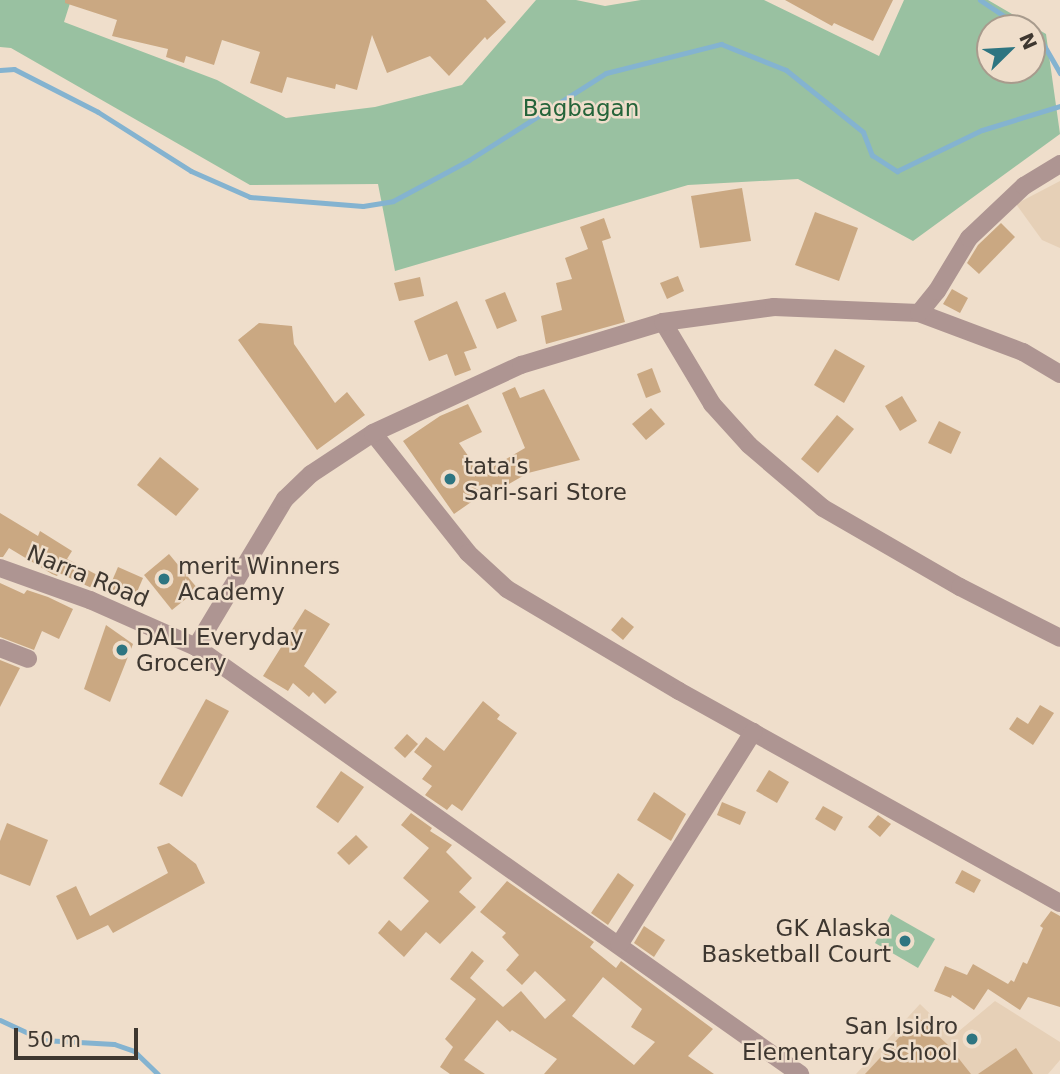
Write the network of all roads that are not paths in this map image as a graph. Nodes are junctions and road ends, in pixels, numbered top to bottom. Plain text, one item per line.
1 (1060, 164) edge
2 (919, 313) junction
3 (663, 322) junction
4 (1060, 374) edge
5 (373, 433) junction
6 (0, 568) edge
7 (1060, 638) edge
8 (196, 647) junction
9 (0, 648) edge
10 (28, 659) dead end
11 (753, 733) junction
12 (1060, 903) edge
13 (619, 945) junction
14 (800, 1074) edge

1 - 2 street
2 - 3 street
2 - 4 street
3 - 5 street
3 - 7 street
5 - 8 street
5 - 11 street
6 - 8 street, Narra Road
8 - 13 street, Narra Road
9 - 10 street
11 - 12 street
11 - 13 street
13 - 14 street, Narra Road

